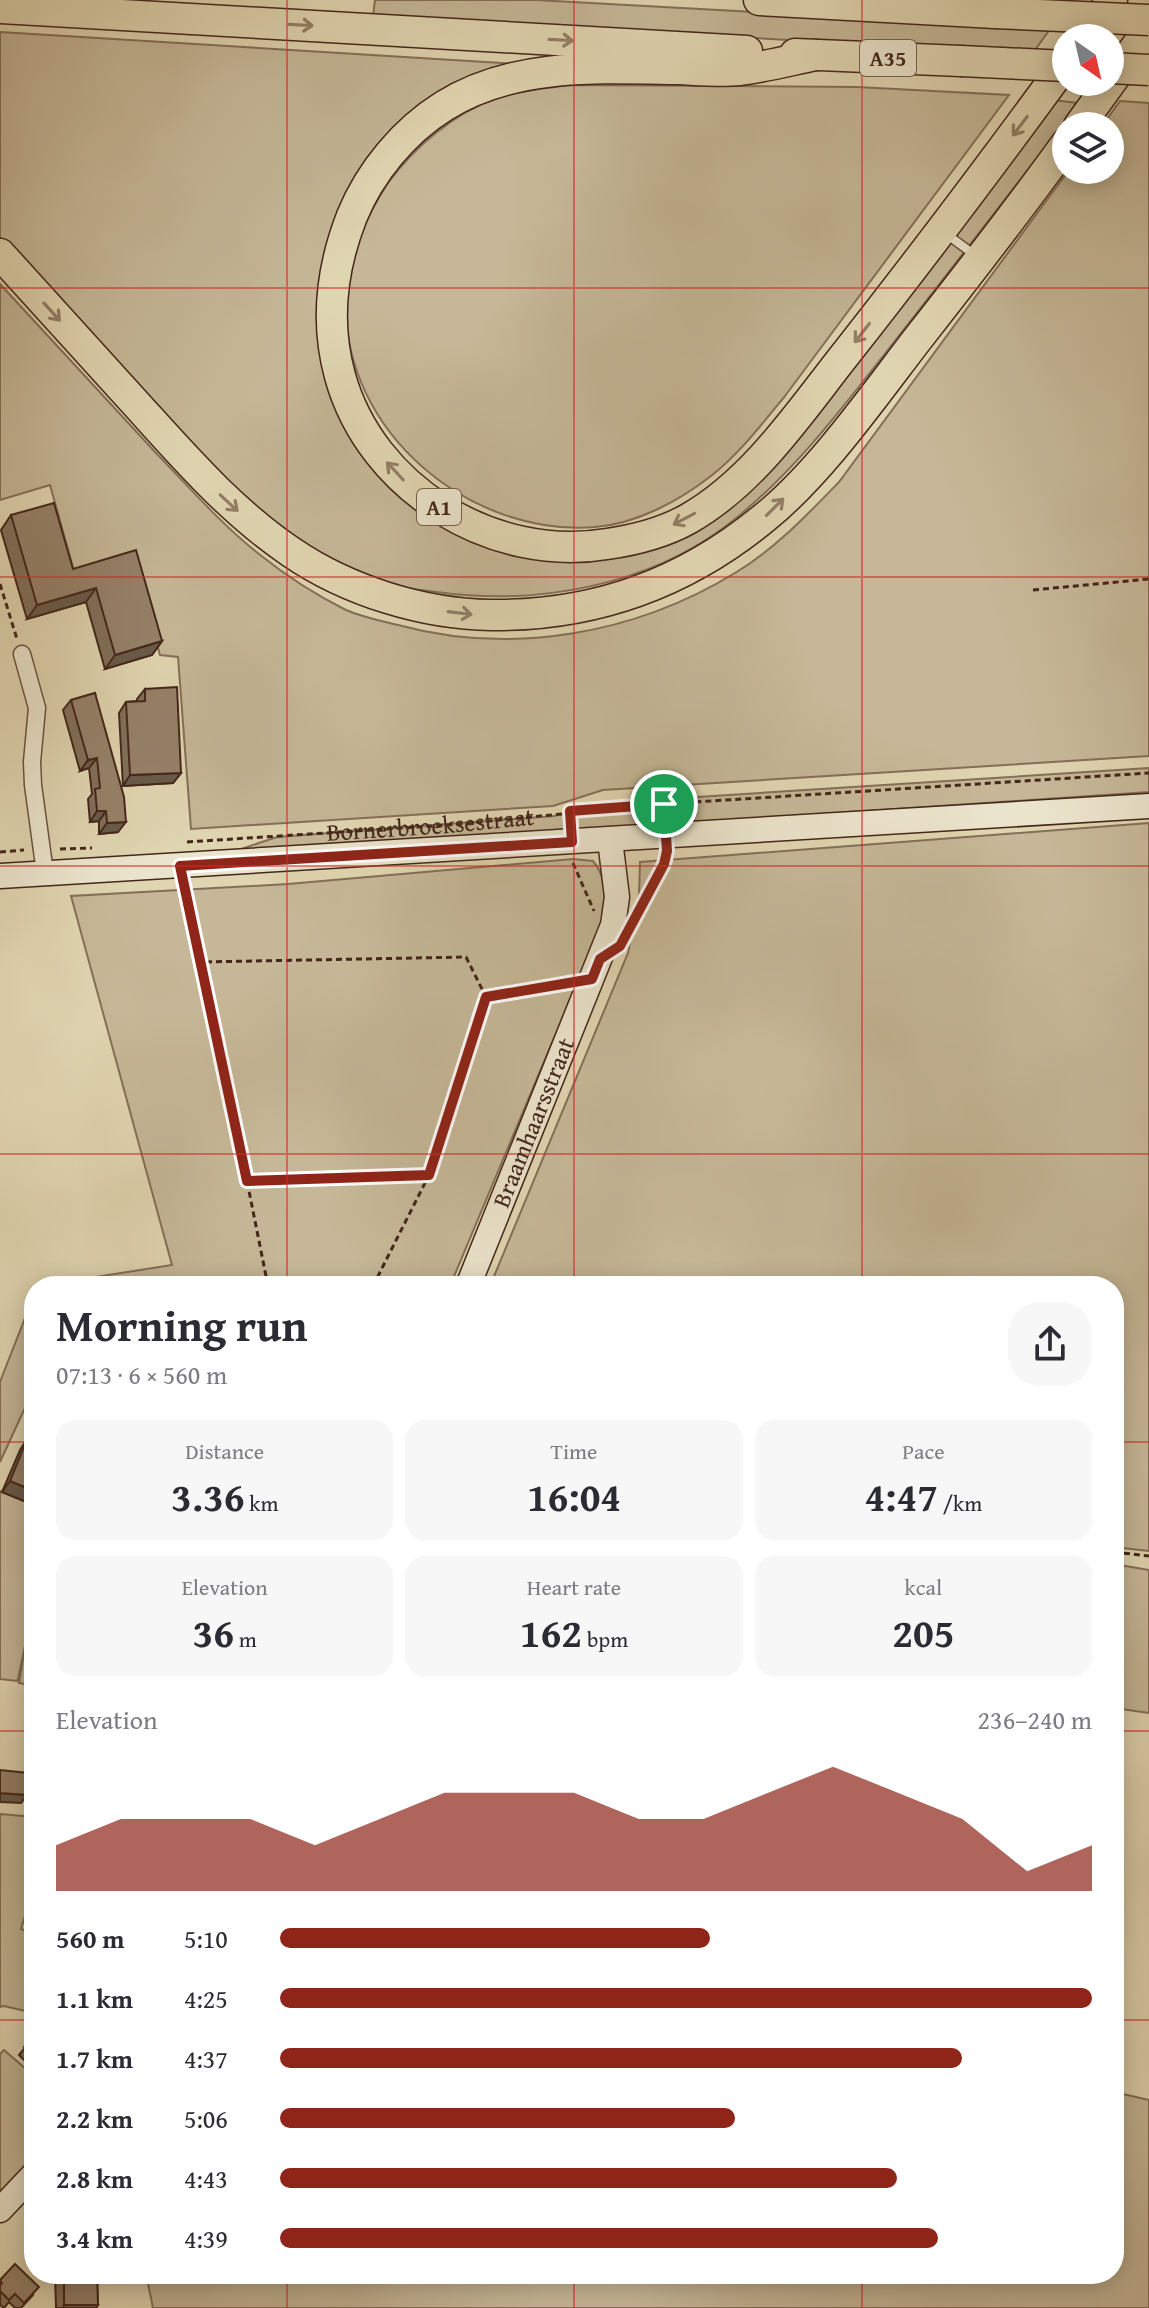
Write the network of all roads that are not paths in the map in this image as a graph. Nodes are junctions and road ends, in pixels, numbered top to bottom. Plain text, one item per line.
1 (759, 0) edge
2 (1112, 0) edge
3 (0, 8) edge
4 (1149, 20) edge
5 (1094, 24) edge
6 (1149, 29) edge
7 (816, 55) junction
8 (1052, 64) edge
9 (1124, 69) edge
10 (1149, 70) edge
11 (1052, 83) edge
12 (1089, 112) edge
13 (1052, 163) edge
14 (941, 230) junction
15 (0, 254) edge
16 (980, 259) junction
17 (22, 654) road end
18 (1149, 806) edge
19 (610, 840) junction
20 (45, 873) junction
21 (0, 876) edge
22 (472, 1276) edge
23 (24, 2185) edge
24 (0, 2210) edge

1 - 4 highway, A35, bridge
2 - 5 highway
3 -> 7 highway, A35
6 - 12 highway
7 - 8 highway, A35, bridge
14 -> 7 highway, A1
9 - 10 highway, bridge
11 -> 14 highway, A1
13 - 16 highway
14 - 16 lane
15 -> 16 highway
17 - 20 street
18 - 19 main road, Bornerbroeksestraat
19 - 20 main road, Bornerbroeksestraat
19 - 22 main road, Braamhaarsstraat
20 - 21 main road, Bornerbroeksestraat
23 - 24 main road

